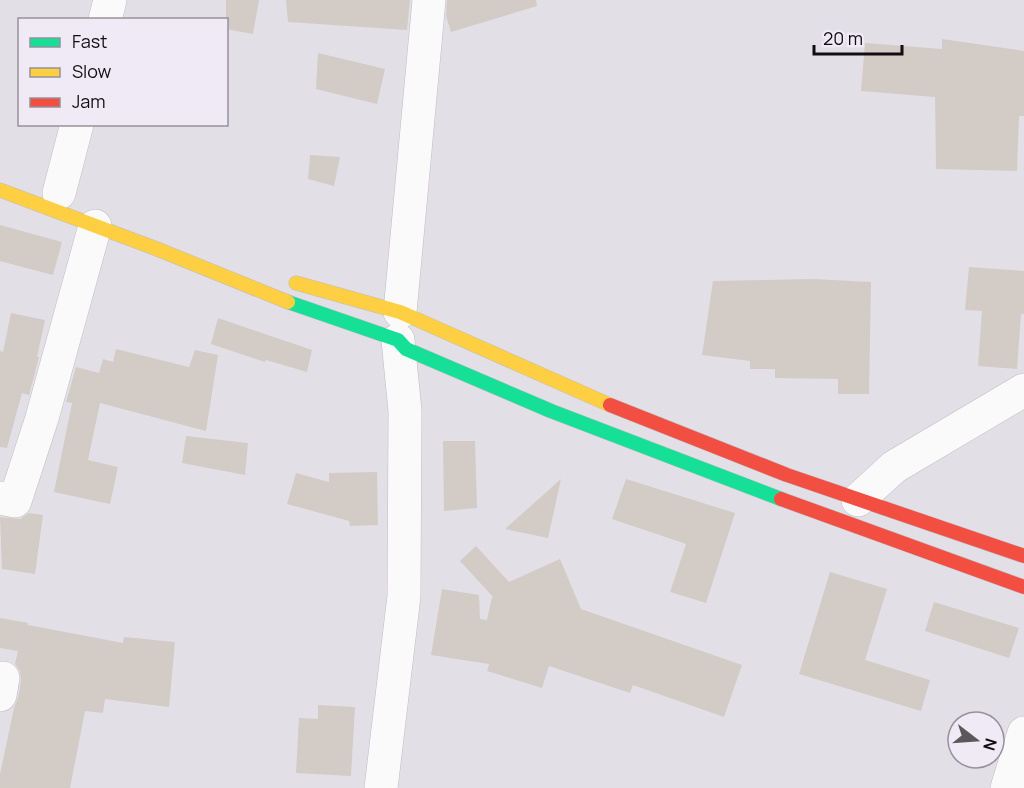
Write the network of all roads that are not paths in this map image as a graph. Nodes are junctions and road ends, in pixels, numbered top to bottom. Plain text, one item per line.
1 (110, 0) edge
2 (429, 0) edge
3 (106, 18) edge
4 (76, 126) edge
5 (0, 190) edge
6 (54, 191) joint
7 (95, 226) junction
8 (148, 231) dead end
9 (280, 279) dead end
10 (399, 326) junction
11 (1024, 390) edge
12 (0, 498) edge
13 (858, 500) junction
14 (1024, 556) edge
15 (1024, 587) edge
16 (1024, 733) edge
17 (381, 788) edge
18 (1008, 788) edge

1 - 3 street
2 - 10 street
4 - 6 street
5 - 7 main road
6 - 8 main road
7 - 10 main road
7 - 12 street
9 - 10 main road
10 - 13 main road
10 - 15 main road
10 - 17 street
11 - 13 street
13 - 14 main road
16 - 18 street

